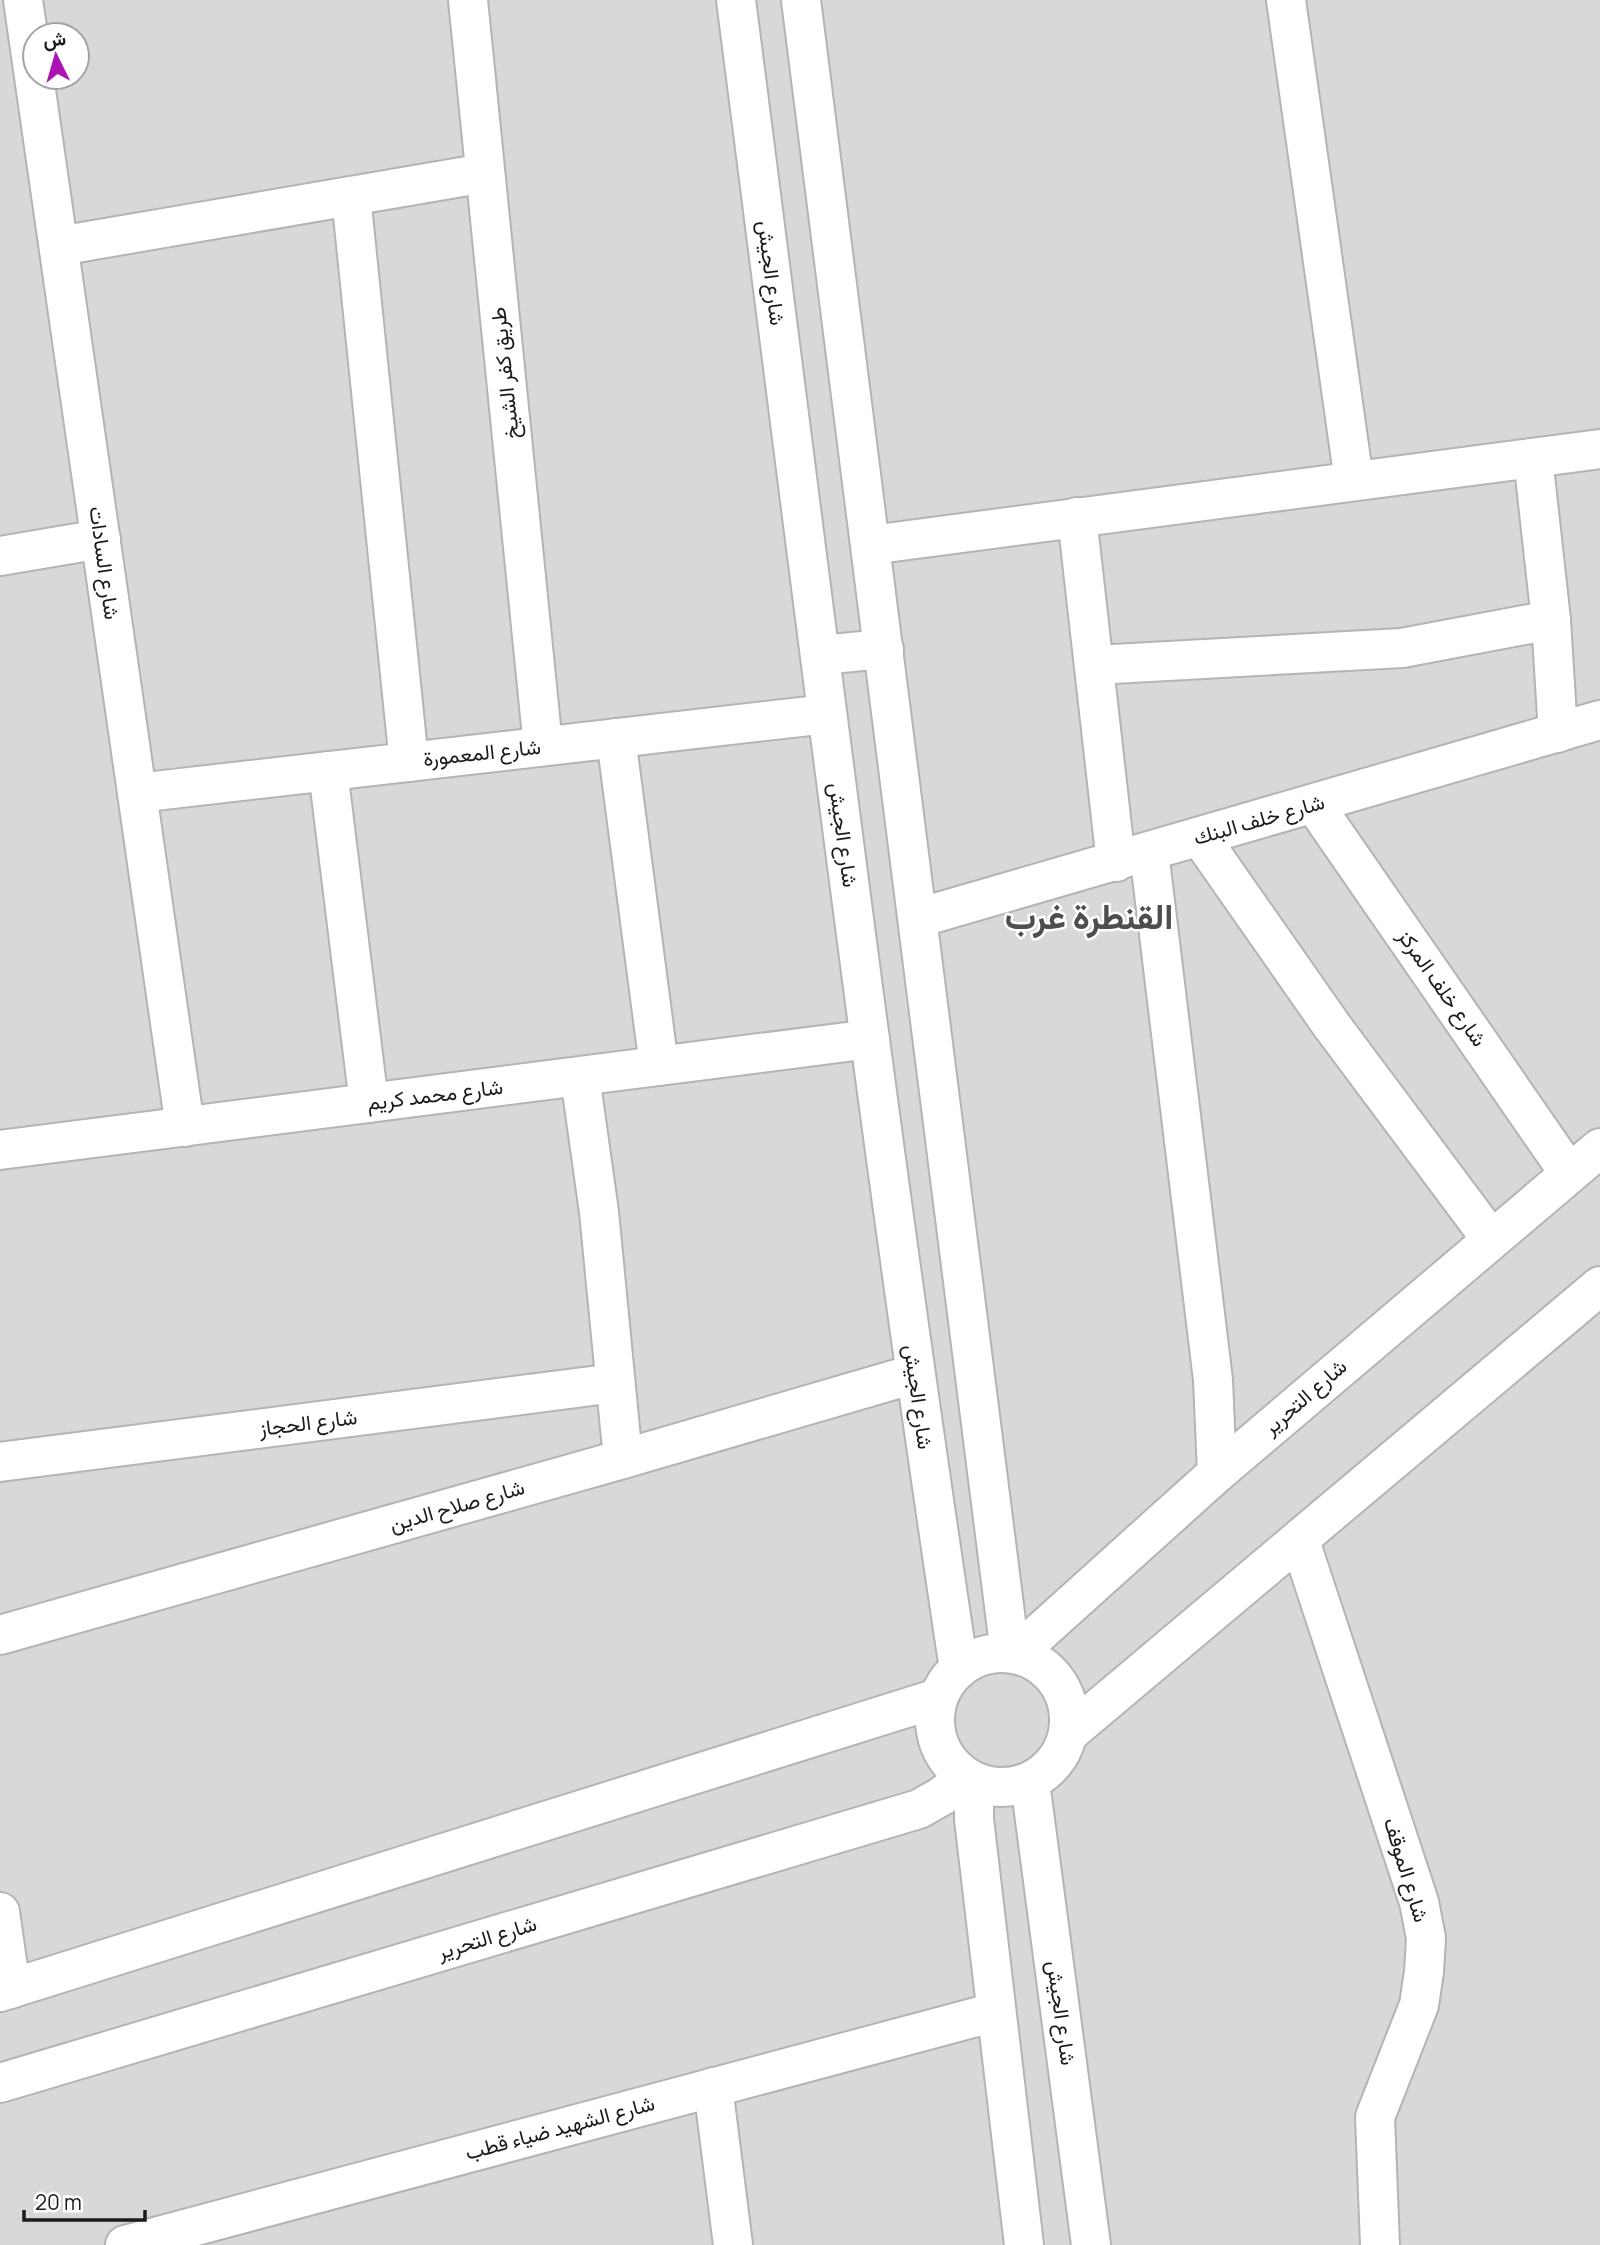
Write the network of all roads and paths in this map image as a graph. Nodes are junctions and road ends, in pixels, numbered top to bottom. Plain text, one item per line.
1 (23, 0) edge
2 (468, 0) edge
3 (736, 0) edge
4 (802, 0) edge
5 (1286, 0) edge
6 (485, 173) junction
7 (351, 196) junction
8 (59, 246) junction
9 (1600, 449) edge
10 (1534, 458) junction
11 (1354, 481) junction
12 (1077, 517) junction
13 (101, 539) junction
14 (871, 545) junction
15 (0, 556) edge
16 (1551, 620) junction
17 (884, 649) junction
18 (820, 655) junction
19 (1095, 665) junction
20 (827, 714) junction
21 (1600, 720) edge
22 (1558, 733) junction
23 (616, 738) junction
24 (543, 746) junction
25 (408, 762) junction
26 (328, 771) junction
27 (138, 793) junction
28 (1314, 804) junction
29 (1200, 837) junction
30 (1133, 857) junction
31 (918, 918) junction
32 (870, 1039) junction
33 (659, 1066) junction
34 (580, 1077) junction
35 (369, 1103) junction
36 (185, 1127) junction
37 (1600, 1148) edge
38 (0, 1150) edge
39 (1569, 1173) junction
40 (1490, 1239) junction
41 (1600, 1286) edge
42 (914, 1374) junction
43 (615, 1383) junction
44 (623, 1459) junction
45 (0, 1462) edge
46 (1217, 1473) junction
47 (1300, 1541) junction
48 (0, 1635) edge
49 (1013, 1653) junction
50 (948, 1683) junction
51 (1069, 1733) junction
52 (971, 1780) junction
53 (1030, 1782) junction
54 (0, 1912) edge
55 (6, 1990) edge
56 (995, 2012) junction
57 (0, 2082) edge
58 (713, 2087) junction
59 (125, 2245) edge
60 (733, 2245) edge
61 (1024, 2245) edge
62 (1091, 2245) edge
63 (1380, 2245) edge

1 - 8 street, شارع السادات
2 - 6 street, طريق كفر الشيخ
3 - 18 street, شارع الجيش
4 - 14 street
5 - 11 street
6 - 7 street
6 - 24 street, طريق كفر الشيخ
7 - 8 street
7 - 25 street
8 - 13 street, شارع السادات
9 - 10 street
10 - 11 street
10 - 16 street
11 - 12 street
12 - 14 street
12 - 19 street
13 - 15 street
13 - 27 street, شارع السادات
14 - 17 street
16 - 19 street
16 - 22 street
17 - 18 street
17 - 31 street
18 - 20 street, شارع الجيش
19 - 30 street
20 - 23 street, شارع المعمورة
20 - 32 street, شارع الجيش
21 - 22 street, شارع خلف البنك
22 - 28 street, شارع خلف البنك
23 - 24 street, شارع المعمورة
23 - 33 street
24 - 25 street, شارع المعمورة
25 - 26 street, شارع المعمورة
26 - 27 street, شارع المعمورة
26 - 35 street
27 - 36 street, شارع السادات
28 - 29 street, شارع خلف البنك
28 - 39 street, شارع خلف المركز
29 - 30 street, شارع خلف البنك
29 - 40 street
30 - 31 street, شارع خلف البنك
30 - 46 street
31 - 49 street
32 - 33 street, شارع محمد كريم
32 - 42 street, شارع الجيش
33 - 34 street, شارع محمد كريم
34 - 35 street, شارع محمد كريم
34 - 43 street
35 - 36 street, شارع محمد كريم
36 - 38 street, شارع محمد كريم
37 - 39 street, شارع التحرير
39 - 40 street, شارع التحرير
40 - 46 street, شارع التحرير
41 - 47 street
42 - 44 street, شارع صلاح الدين
42 - 50 street, شارع الجيش
43 - 44 street
43 - 45 street, شارع الحجاز
44 - 48 street, شارع صلاح الدين
46 - 49 street, شارع التحرير
47 - 51 street
47 - 63 street, شارع الموقف
49 - 50 street
49 - 51 street
50 - 52 street, شارع الجيش
50 - 55 street
51 - 53 street
52 - 53 street
52 - 56 street
52 - 57 street, شارع التحرير
53 - 62 street, شارع الجيش
54 - 55 street
56 - 58 street, شارع الشهيد ضياء قطب
56 - 61 street
58 - 59 street, شارع الشهيد ضياء قطب
58 - 60 street

